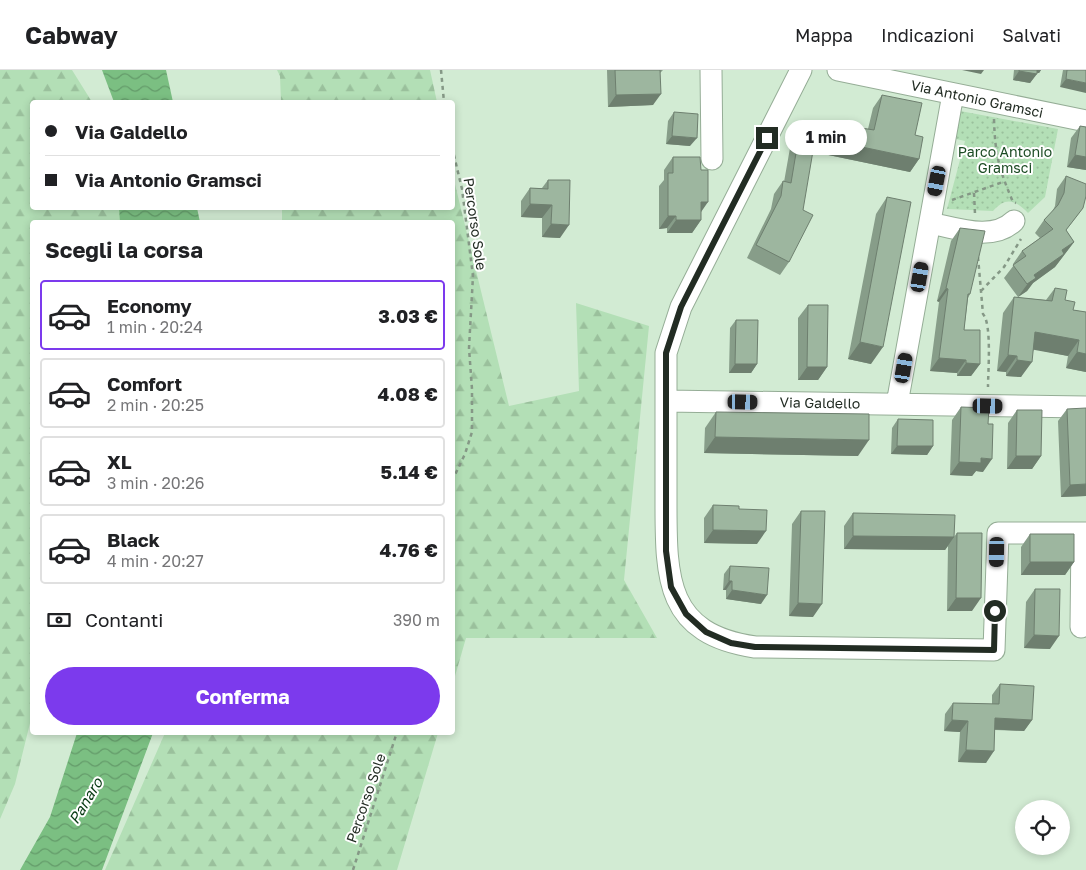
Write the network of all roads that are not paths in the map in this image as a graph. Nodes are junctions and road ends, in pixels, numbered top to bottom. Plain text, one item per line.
1 (711, 70) edge
2 (801, 70) edge
3 (838, 70) edge
4 (953, 94) junction
5 (1086, 121) edge
6 (712, 158) dead end
7 (1018, 219) road end
8 (930, 223) junction
9 (666, 400) junction
10 (897, 404) junction
11 (1086, 407) edge
12 (1084, 533) edge
13 (1082, 627) dead end

1 - 6 street
2 - 9 street
3 - 4 street, Via Antonio Gramsci
4 - 5 street, Via Antonio Gramsci
4 - 8 street
7 - 8 street
8 - 10 street
9 - 10 street, Via Galdello
9 - 12 street
10 - 11 street, Via Galdello
12 - 13 street

